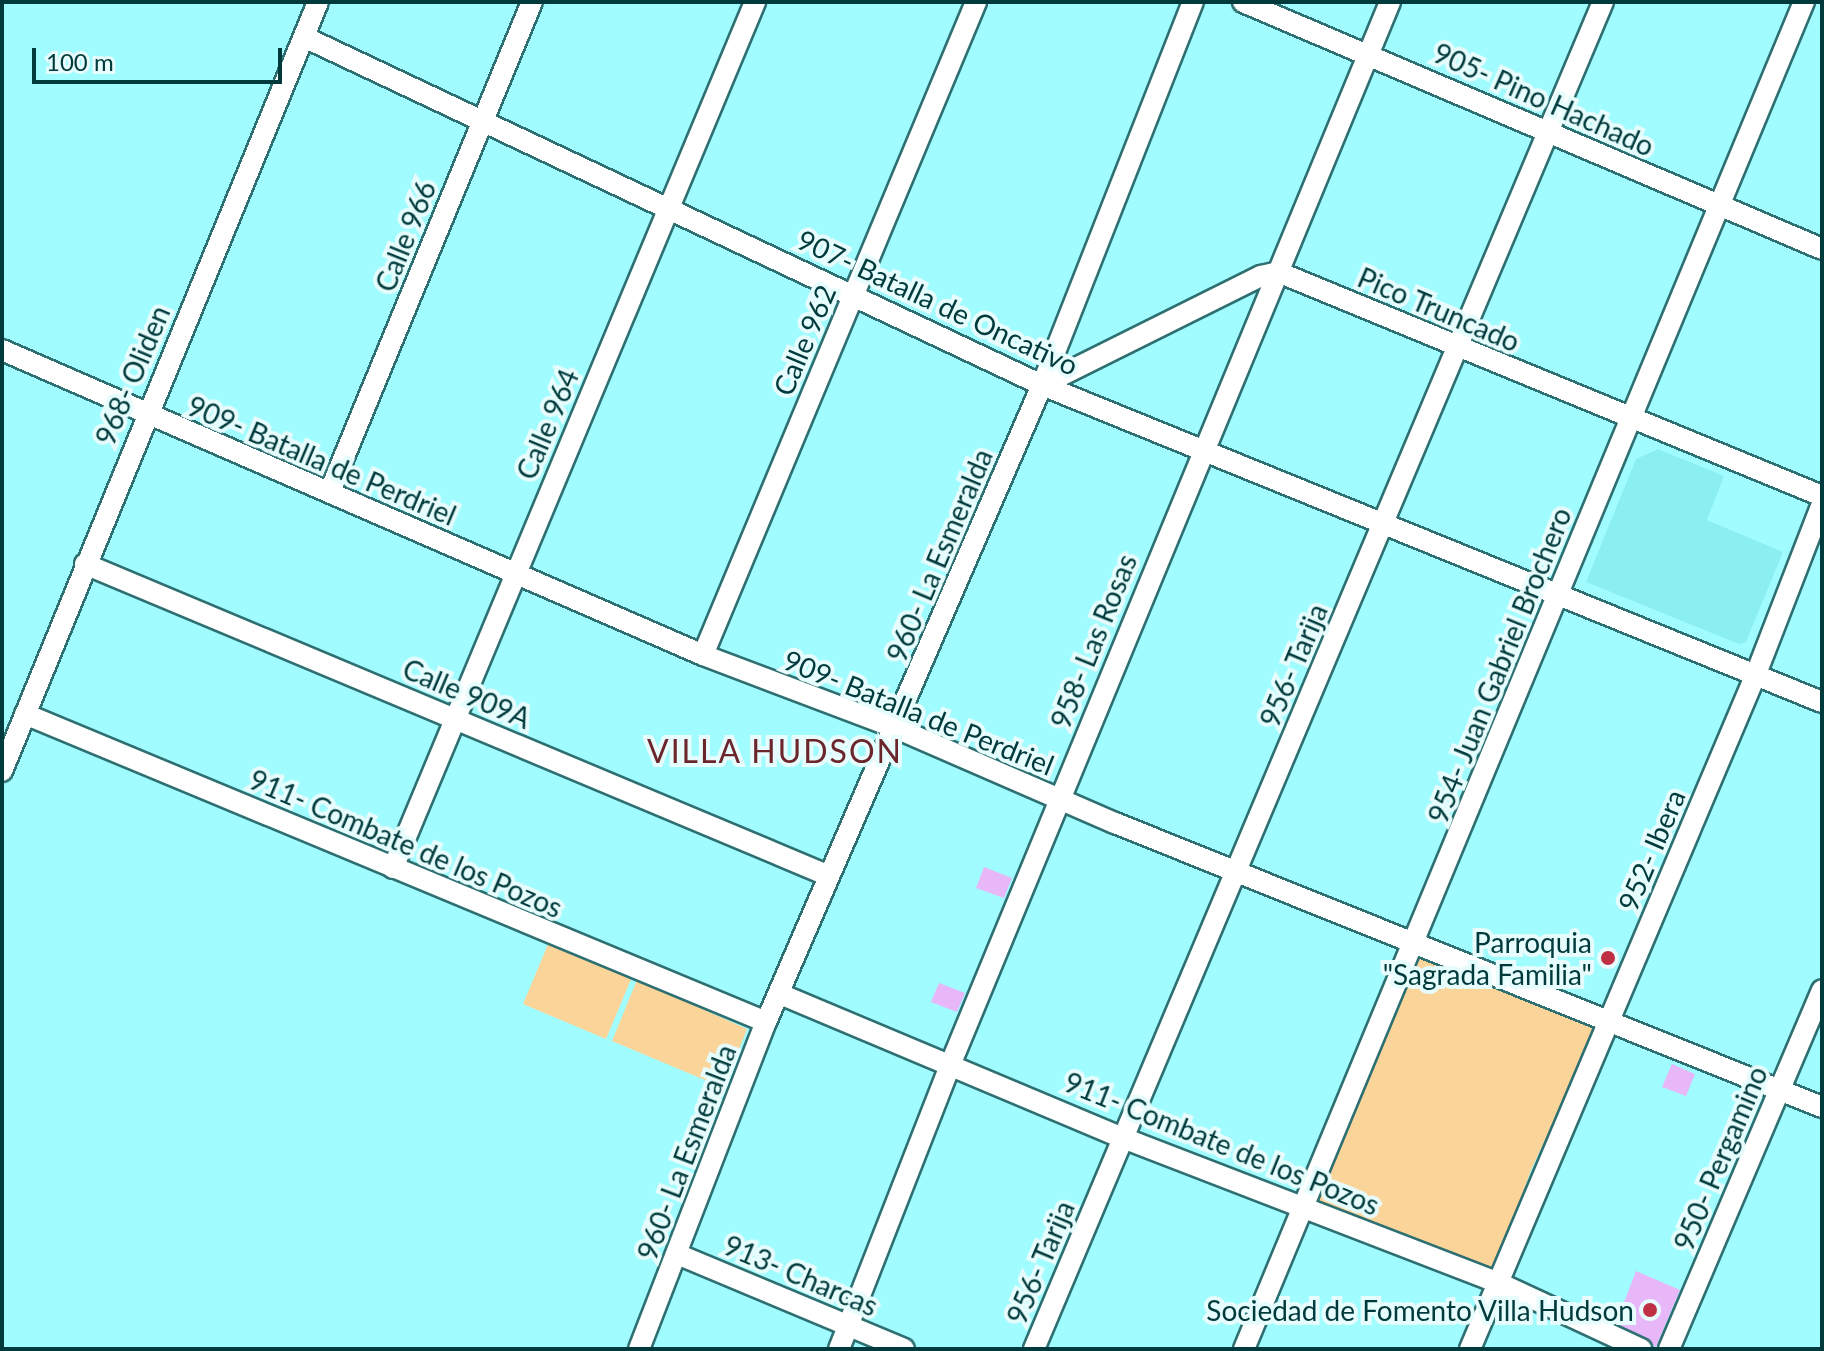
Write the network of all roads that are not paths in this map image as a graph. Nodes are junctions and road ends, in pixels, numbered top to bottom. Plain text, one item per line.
1 (318, 2) edge
2 (532, 2) edge
3 (755, 2) edge
4 (976, 2) edge
5 (1193, 2) edge
6 (1243, 2) edge
7 (1390, 2) edge
8 (1603, 2) edge
9 (1804, 2) edge
10 (304, 37) junction
11 (1369, 52) junction
12 (484, 119) junction
13 (1550, 131) junction
14 (668, 205) junction
15 (1720, 208) junction
16 (1822, 249) edge
17 (1278, 272) junction
18 (854, 294) junction
19 (1460, 349) junction
20 (2, 350) edge
21 (1042, 385) junction
22 (144, 415) junction
23 (1632, 418) junction
24 (1202, 450) junction
25 (330, 491) junction
26 (1822, 496) edge
27 (1822, 504) edge
28 (1382, 525) junction
29 (85, 564) junction
30 (515, 573) junction
31 (1558, 594) junction
32 (703, 655) junction
33 (1756, 674) junction
34 (1822, 702) edge
35 (25, 714) junction
36 (455, 718) junction
37 (896, 728) junction
38 (2, 771) edge
39 (1059, 800) junction
40 (393, 868) junction
41 (1236, 871) junction
42 (827, 875) junction
43 (1415, 944) junction
44 (1822, 990) edge
45 (780, 994) junction
46 (766, 1022) junction
47 (1607, 1023) junction
48 (951, 1063) junction
49 (1781, 1089) junction
50 (1822, 1107) edge
51 (1123, 1138) junction
52 (1304, 1205) junction
53 (677, 1254) junction
54 (1499, 1283) junction
55 (849, 1324) junction
56 (639, 1349) edge
57 (839, 1349) edge
58 (904, 1349) edge
59 (1034, 1349) edge
60 (1244, 1349) edge
61 (1470, 1349) edge
62 (1641, 1349) edge
63 (1669, 1349) edge

1 - 10 street, 968- Oliden
2 - 12 street, Calle 966
3 - 14 street, Calle 964
4 - 18 street, Calle 962
5 - 21 street, 960- La Esmeralda
6 - 11 street, 905- Pino Hachado
7 - 11 street, 958- Las Rosas
8 - 13 street, 956- Tarija
9 - 15 street, 954- Juan Gabriel Brochero
10 - 12 street, 907- Batalla de Oncativo
10 - 22 street, 968- Oliden
11 - 13 street, 905- Pino Hachado
11 - 17 street, 958- Las Rosas
12 - 14 street, 907- Batalla de Oncativo
12 - 25 street, Calle 966
13 - 15 street, 905- Pino Hachado
13 - 19 street, 956- Tarija
14 - 18 street, 907- Batalla de Oncativo
14 - 30 street, Calle 964
15 - 16 street, 905- Pino Hachado
15 - 23 street, 954- Juan Gabriel Brochero
17 - 19 street, Pico Truncado
17 - 21 street
17 - 24 street, 958- Las Rosas
18 - 21 street, 907- Batalla de Oncativo
18 - 32 street, Calle 962
19 - 23 street, Pico Truncado
19 - 28 street, 956- Tarija
20 - 22 street, 909- Batalla de Perdriel
21 - 24 street, 907- Batalla de Oncativo
21 - 37 street, 960- La Esmeralda
22 - 25 street, 909- Batalla de Perdriel
22 - 29 street, 968- Oliden
23 - 26 street, Pico Truncado
23 - 31 street, 954- Juan Gabriel Brochero
24 - 28 street, 907- Batalla de Oncativo
24 - 39 street, 958- Las Rosas
25 - 30 street, 909- Batalla de Perdriel
27 - 33 street, 952- Ibera
28 - 31 street, 907- Batalla de Oncativo
28 - 41 street, 956- Tarija
29 - 35 street, 968- Oliden
29 - 36 street, Calle 909A
30 - 32 street, 909- Batalla de Perdriel
30 - 36 street, Calle 964
31 - 33 street, 907- Batalla de Oncativo
31 - 43 street, 954- Juan Gabriel Brochero
32 - 37 street, 909- Batalla de Perdriel
33 - 34 street
33 - 47 street, 952- Ibera
35 - 38 street, 968- Oliden
35 - 40 street, 911- Combate de los Pozos
36 - 40 street, Calle 964
36 - 42 street, Calle 909A
37 - 39 street, 909- Batalla de Perdriel
37 - 42 street, 960- La Esmeralda
39 - 41 street, 909- Batalla de Perdriel
39 - 48 street, 958- Las Rosas
40 - 46 street, 911- Combate de los Pozos
41 - 43 street, 909- Batalla de Perdriel
41 - 51 street, 956- Tarija
42 - 45 street, 960- La Esmeralda
43 - 47 street, 909- Batalla de Perdriel
43 - 52 street, 954- Juan Gabriel Brochero
44 - 49 street, 950- Pergamino
45 - 46 street, 960- La Esmeralda
45 - 48 street, 911- Combate de los Pozos
46 - 53 street, 960- La Esmeralda
47 - 49 street, 909- Batalla de Perdriel
47 - 54 street, 952- Ibera
48 - 51 street, 911- Combate de los Pozos
48 - 55 street, 958- Las Rosas
49 - 50 street, 909- Batalla de Perdriel
49 - 63 street, 950- Pergamino
51 - 52 street, 911- Combate de los Pozos
51 - 59 street, 956- Tarija
52 - 54 street, 911- Combate de los Pozos
52 - 60 street, 954- Juan Gabriel Brochero
53 - 55 street, 913- Charcas
53 - 56 street, 960- La Esmeralda
54 - 61 street, 952- Ibera
54 - 62 street, 911- Combate de los Pozos
55 - 57 street, 958- Las Rosas
55 - 58 street, 913- Charcas

